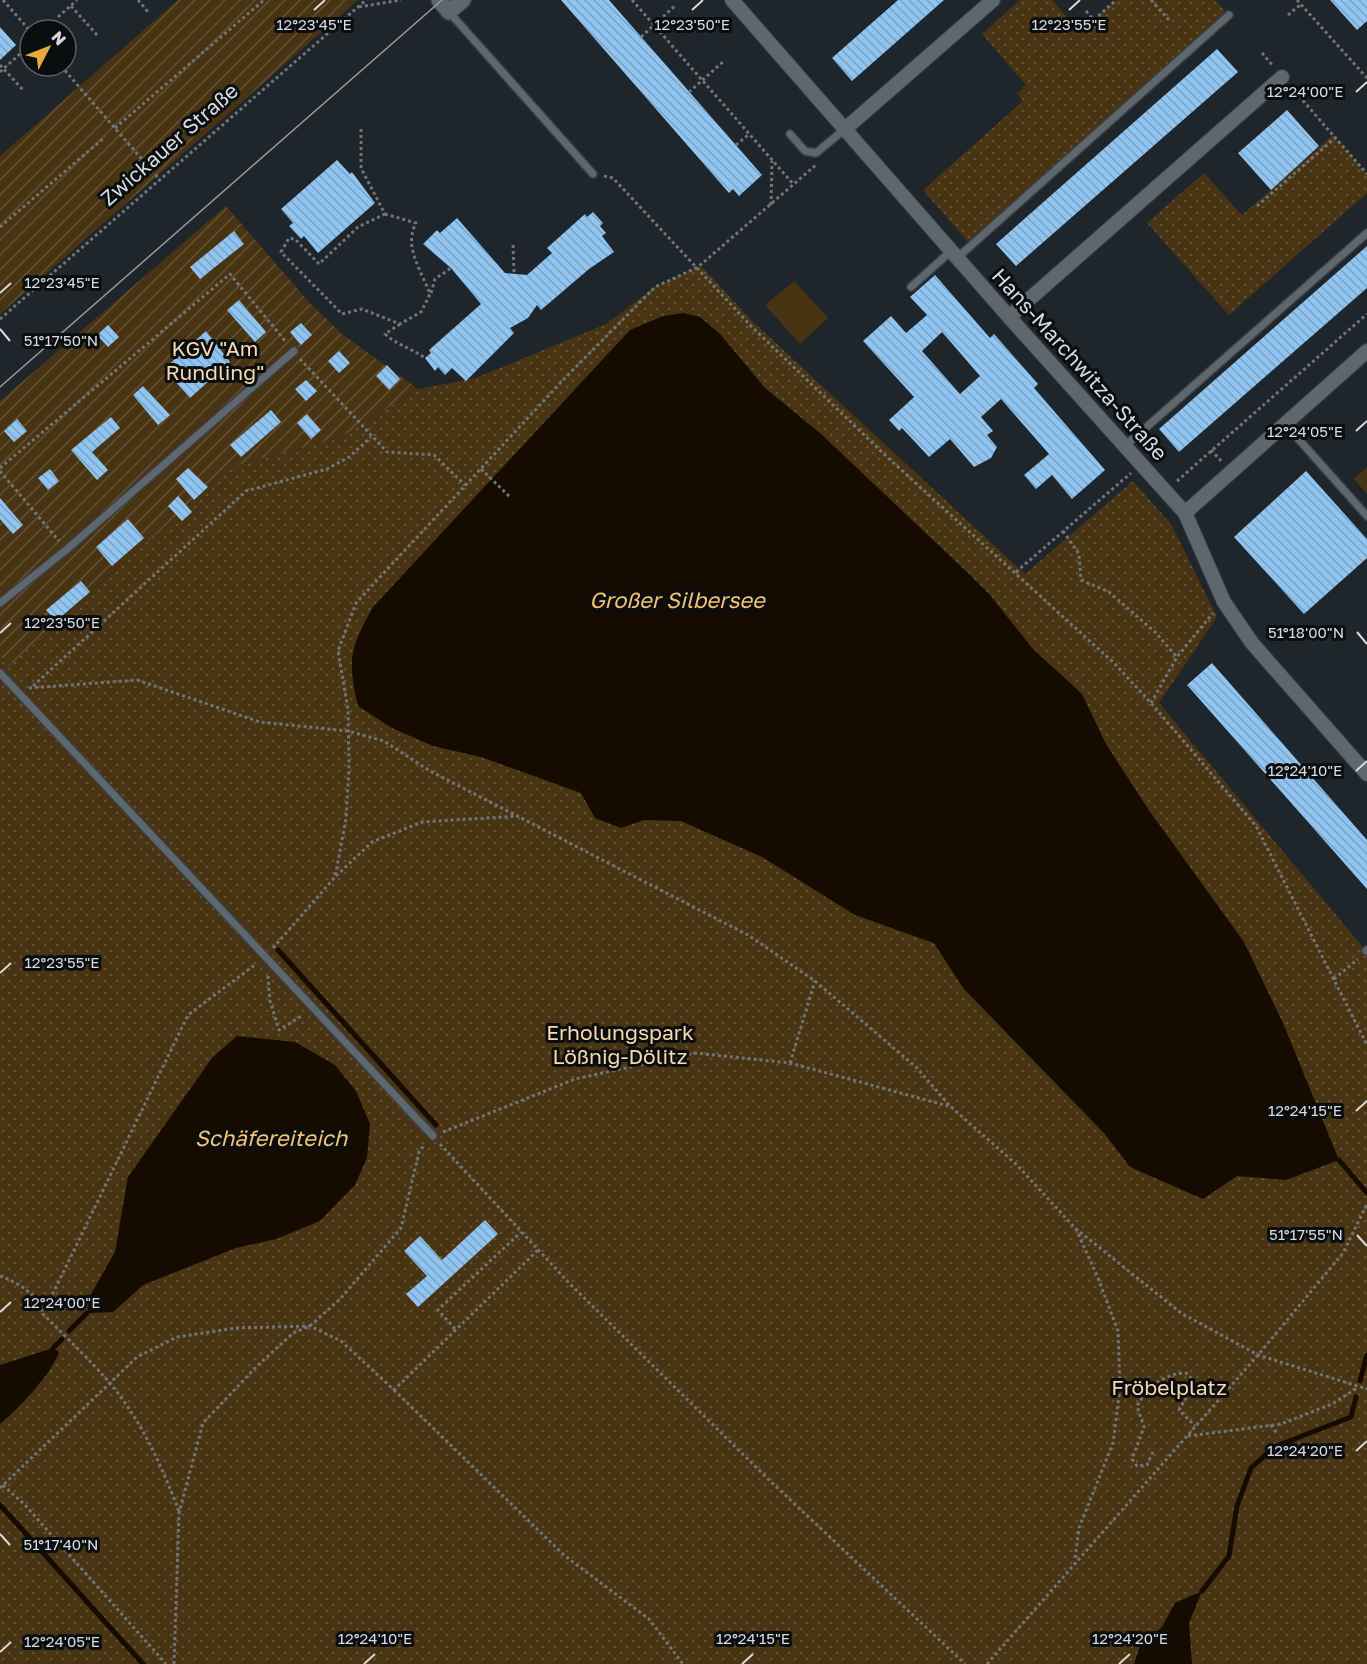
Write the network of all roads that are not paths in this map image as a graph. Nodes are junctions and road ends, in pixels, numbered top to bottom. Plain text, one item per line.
1 (462, 0) edge
2 (732, 0) edge
3 (993, 0) edge
4 (444, 6) edge
5 (1229, 15) dead end
6 (1282, 77) road end
7 (845, 129) junction
8 (790, 134) dead end
9 (593, 174) road end
10 (1367, 233) edge
11 (954, 255) junction
12 (911, 287) dead end
13 (1009, 317) junction
14 (294, 351) road end
15 (1367, 351) edge
16 (1284, 424) junction
17 (1125, 446) junction
18 (1185, 513) junction
19 (1367, 516) edge
20 (0, 603) edge
21 (0, 673) edge
22 (1367, 774) edge
23 (433, 1136) road end

1 - 4 main road
2 - 7 street, Hans-Marchwitza-Straße
3 - 7 street
4 - 9 lane
5 - 11 lane
6 - 13 street
7 - 8 lane
7 - 11 street, Hans-Marchwitza-Straße
10 - 17 lane
11 - 12 lane
11 - 13 street, Hans-Marchwitza-Straße
13 - 17 street, Hans-Marchwitza-Straße
14 - 20 lane
15 - 16 street
16 - 18 street
16 - 19 lane
17 - 18 street, Hans-Marchwitza-Straße
18 - 22 street, Hans-Marchwitza-Straße
21 - 23 lane

